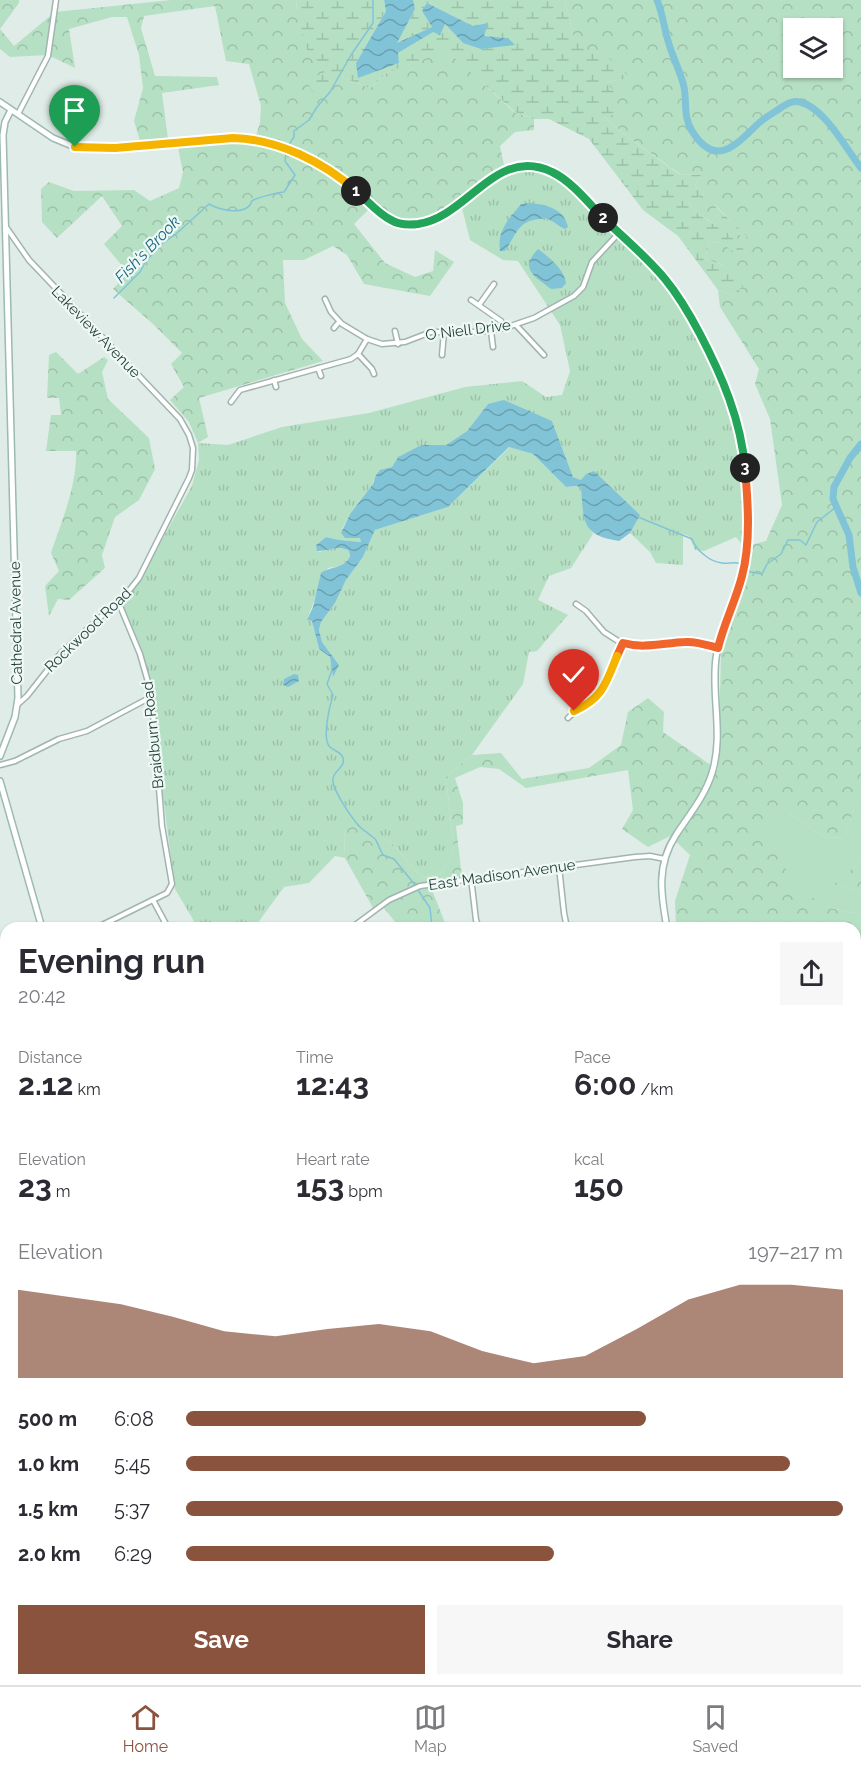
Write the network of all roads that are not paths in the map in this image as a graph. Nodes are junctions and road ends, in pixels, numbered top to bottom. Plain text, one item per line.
1 (56, 0) edge
2 (0, 102) edge
3 (11, 110) junction
4 (18, 115) junction
5 (3, 227) edge
6 (620, 233) junction
7 (494, 284) dead end
8 (325, 299) dead end
9 (471, 300) dead end
10 (479, 305) junction
11 (339, 322) junction
12 (516, 325) junction
13 (334, 328) dead end
14 (505, 328) junction
15 (395, 331) dead end
16 (491, 331) junction
17 (444, 332) junction
18 (367, 339) junction
19 (398, 344) junction
20 (493, 347) dead end
21 (358, 354) junction
22 (544, 355) dead end
23 (442, 356) dead end
24 (318, 368) junction
25 (374, 374) dead end
26 (321, 376) dead end
27 (274, 380) junction
28 (276, 387) dead end
29 (231, 402) dead end
30 (189, 435) joint
31 (118, 601) junction
32 (576, 604) dead end
33 (623, 643) junction
34 (718, 648) junction
35 (151, 697) junction
36 (17, 705) junction
37 (568, 718) dead end
38 (0, 756) edge
39 (0, 765) edge
40 (0, 781) edge
41 (665, 859) junction
42 (559, 867) junction
43 (471, 878) junction
44 (153, 900) junction
45 (40, 922) edge
46 (108, 922) edge
47 (165, 922) edge
48 (359, 922) edge
49 (477, 922) edge
50 (566, 922) edge
51 (666, 922) edge

1 - 4 street
2 - 3 street
3 - 4 street
3 - 5 street, Cathedral Avenue
4 - 6 street
5 - 30 street, Lakeview Avenue
5 - 36 street, Cathedral Avenue
6 - 12 street, O Niell Drive
6 - 34 street
7 - 10 street
8 - 11 street
9 - 10 street
10 - 14 street
11 - 13 street
11 - 18 street
12 - 14 street, O Niell Drive
12 - 22 street
14 - 16 street, O Niell Drive
15 - 19 street
16 - 17 street, O Niell Drive
16 - 20 street
17 - 19 street, O Niell Drive
17 - 23 street
18 - 19 street, O Niell Drive
18 - 21 street
21 - 24 street
21 - 25 street
24 - 26 street
24 - 27 street
27 - 28 street
27 - 29 street
30 - 31 street, Rockwood Road
31 - 35 street, Braidburn Road
31 - 36 street, Rockwood Road
32 - 33 street
33 - 34 street
33 - 37 street
34 - 41 street
35 - 39 street
35 - 44 street, Braidburn Road
36 - 38 street, Rockwood Road
40 - 45 street
41 - 42 street, East Madison Avenue
41 - 51 street
42 - 43 street, East Madison Avenue
42 - 50 street
43 - 48 street, East Madison Avenue
43 - 49 street
44 - 46 street
44 - 47 street

